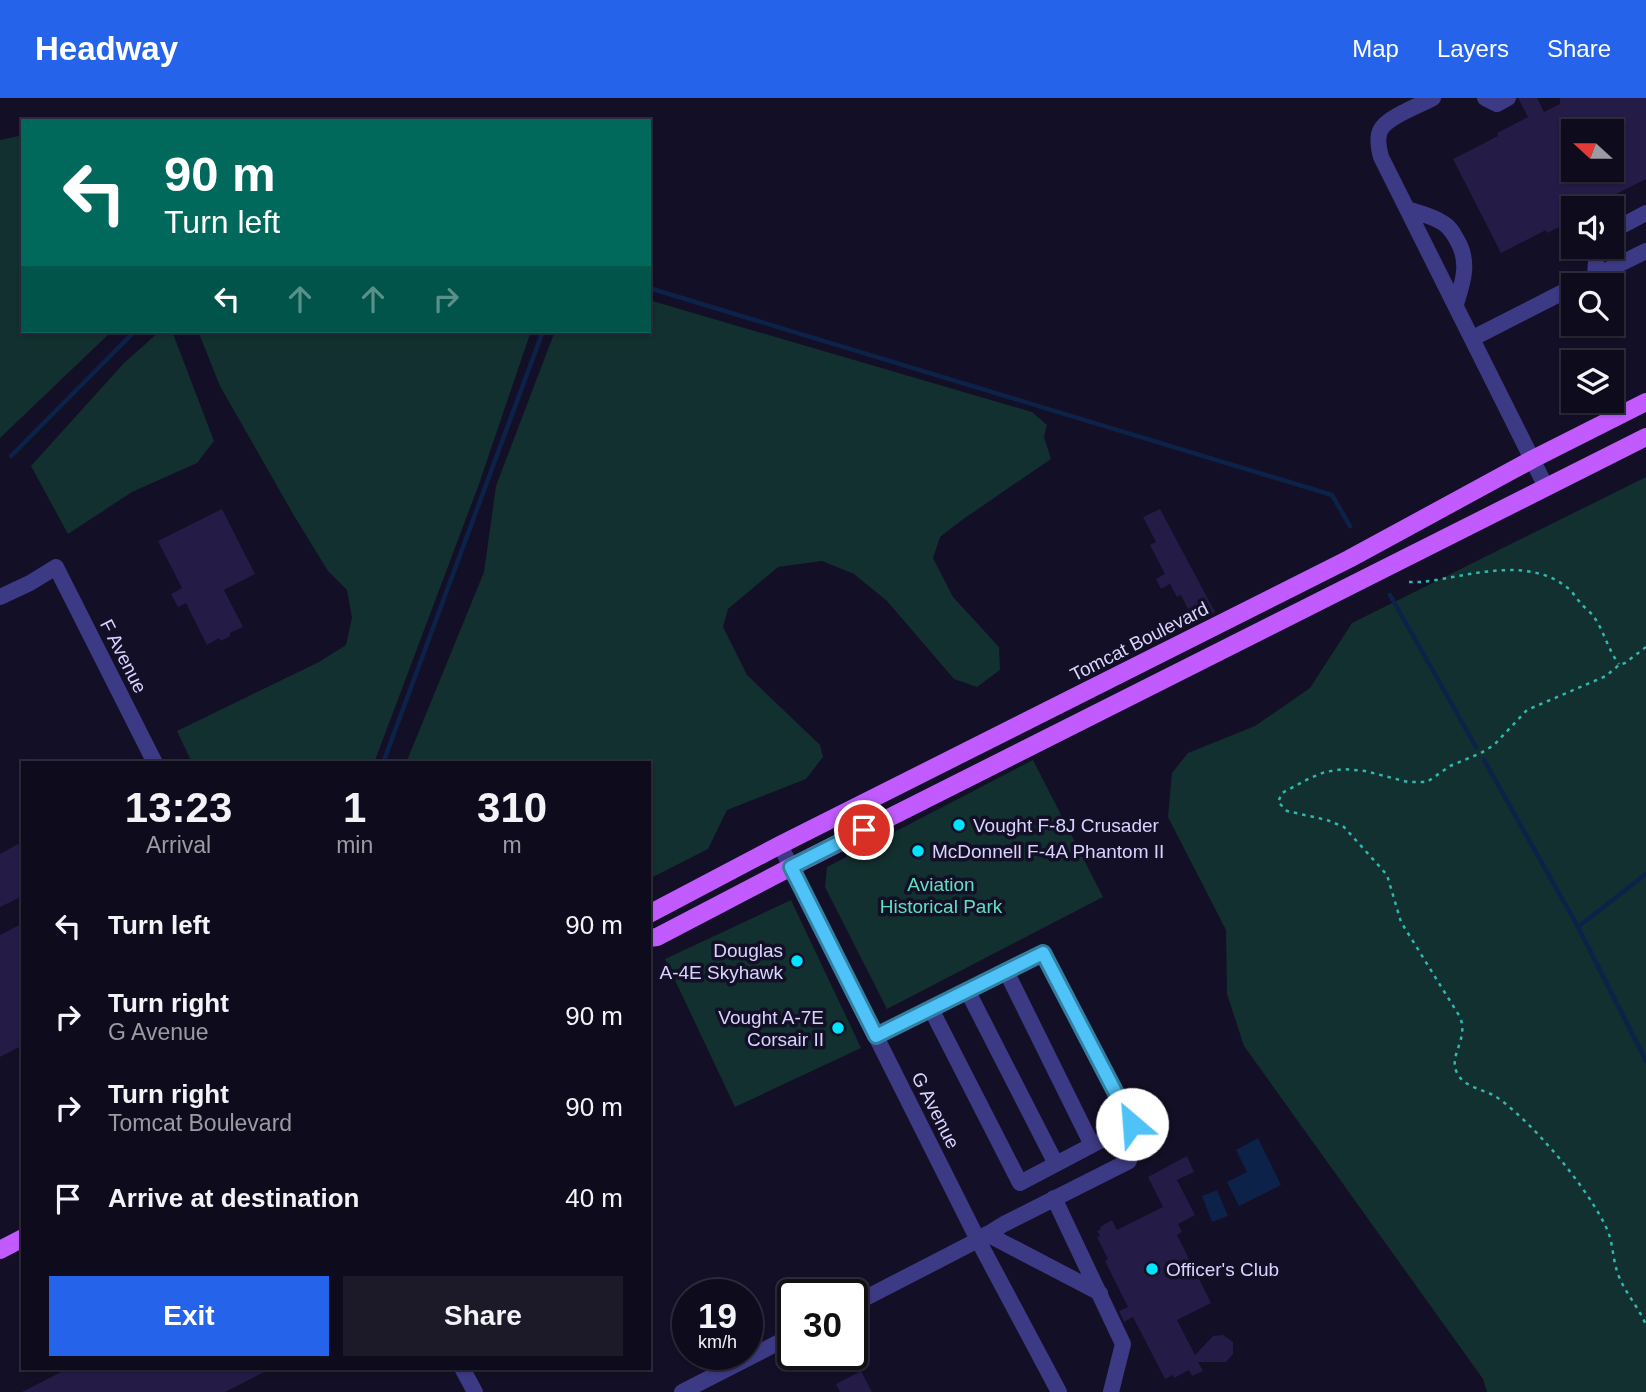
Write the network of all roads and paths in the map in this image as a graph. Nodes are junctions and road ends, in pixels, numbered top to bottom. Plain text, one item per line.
1 (1433, 98) edge
2 (1485, 98) edge
3 (1508, 98) edge
4 (1407, 209) junction
5 (1646, 213) edge
6 (1624, 225) edge
7 (1646, 251) edge
8 (1601, 273) edge
9 (1561, 293) edge
10 (1456, 304) junction
11 (1473, 338) junction
12 (1646, 402) edge
13 (1646, 437) edge
14 (1533, 460) junction
15 (1546, 487) junction
16 (1409, 582) dead end
17 (0, 597) edge
18 (1646, 647) edge
19 (1619, 665) junction
20 (154, 761) edge
21 (780, 845) junction
22 (791, 867) junction
23 (651, 913) edge
24 (651, 938) edge
25 (1006, 971) junction
26 (967, 990) junction
27 (931, 1009) junction
28 (876, 1036) junction
29 (1092, 1145) junction
30 (1129, 1161) dead end
31 (1056, 1164) junction
32 (1054, 1198) junction
33 (983, 1237) junction
34 (21, 1239) edge
35 (0, 1250) edge
36 (1100, 1293) junction
37 (868, 1297) edge
38 (1646, 1325) edge
39 (777, 1343) edge
40 (464, 1370) edge
41 (475, 1392) edge
42 (682, 1392) edge
43 (1059, 1392) edge
44 (1111, 1392) edge

1 - 4 street
2 - 3 street
4 - 10 street
4 - 10 street
5 - 6 street
7 - 8 street
9 - 11 street
10 - 11 street
11 - 14 street
12 - 14 main road, Tomcat Boulevard
13 - 15 main road
14 - 15 street
14 - 21 main road, Tomcat Boulevard
15 - 22 main road
16 - 19 path
17 - 20 street, F Avenue
18 - 19 path
19 - 38 path
21 - 22 street, G Avenue
21 - 23 main road, Tomcat Boulevard
22 - 24 main road
22 - 28 street, G Avenue
25 - 26 street
25 - 29 street
25 - 29 street
26 - 27 street
26 - 31 street
27 - 28 street
27 - 31 street
28 - 33 street, G Avenue
29 - 31 street
30 - 32 street
32 - 33 street
32 - 36 street
33 - 36 street
33 - 37 street
33 - 43 street, G Avenue
34 - 35 main road
36 - 44 street
39 - 42 street
40 - 41 street

